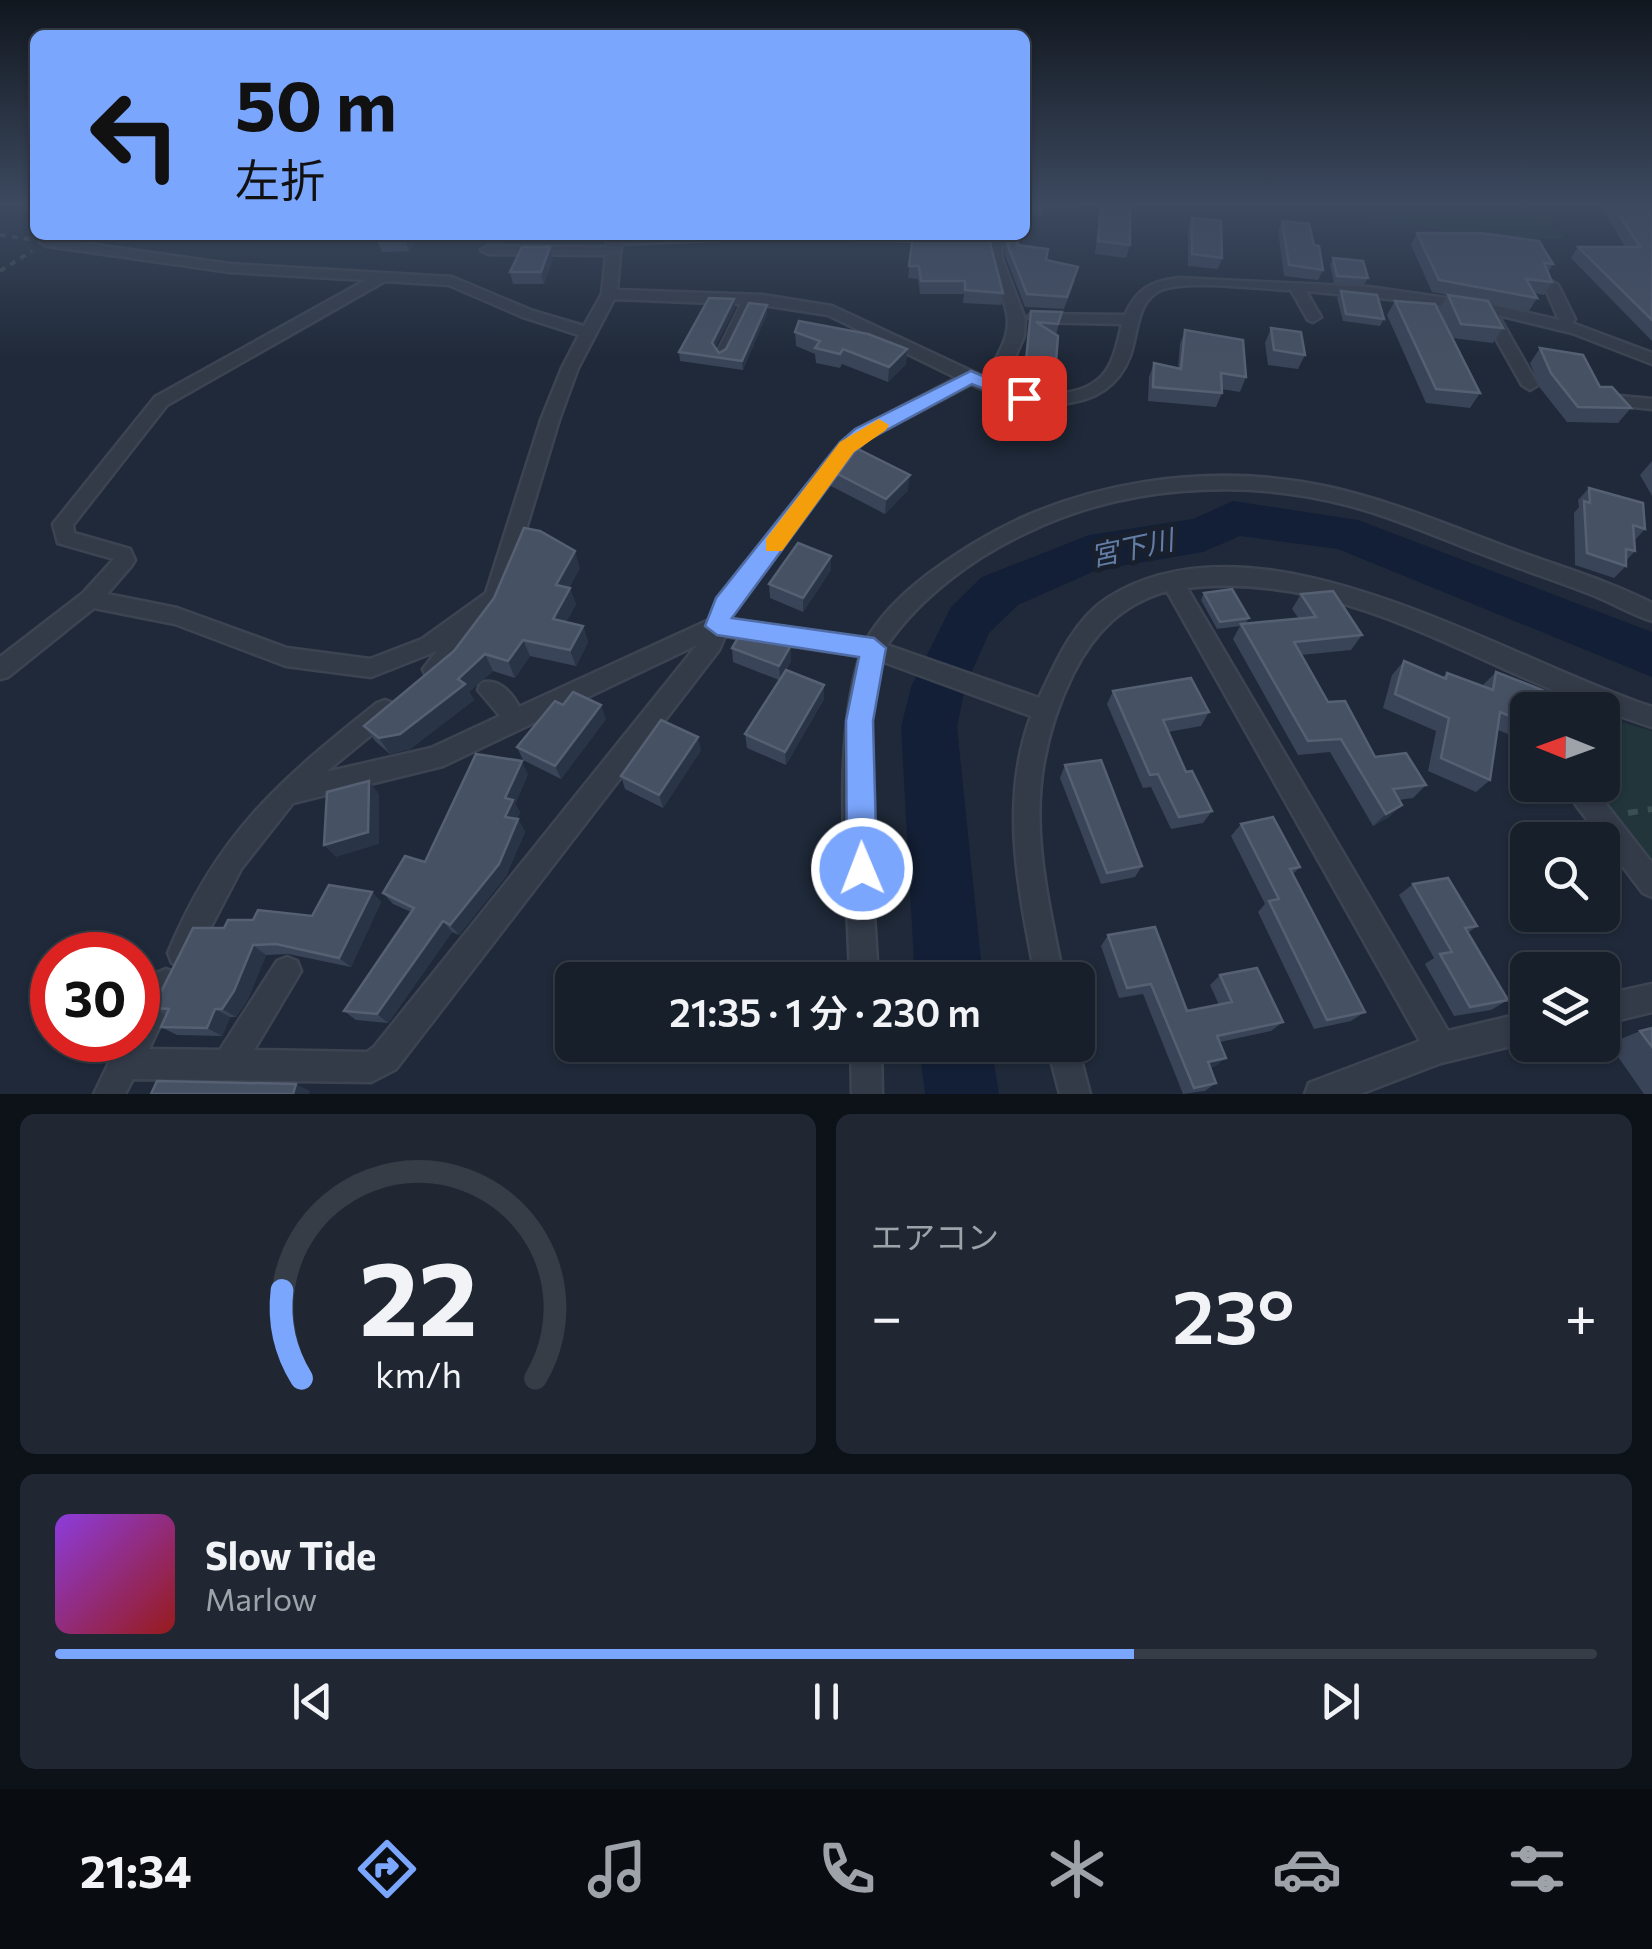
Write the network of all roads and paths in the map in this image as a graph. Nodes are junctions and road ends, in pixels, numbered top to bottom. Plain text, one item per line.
1 (21, 257) edge
2 (164, 257) edge
3 (612, 257) edge
4 (996, 257) edge
5 (0, 271) edge
6 (386, 275) junction
7 (1551, 285) edge
8 (1296, 286) junction
9 (1456, 286) edge
10 (608, 294) junction
11 (747, 300) junction
12 (1465, 308) junction
13 (1488, 312) junction
14 (1019, 317) junction
15 (1314, 318) dead end
16 (1131, 320) junction
17 (1563, 325) junction
18 (589, 333) junction
19 (720, 354) edge
20 (1652, 358) edge
21 (979, 381) junction
22 (1530, 385) dead end
23 (1620, 401) edge
24 (1652, 404) edge
25 (1172, 581) junction
26 (496, 595) junction
27 (90, 599) junction
28 (1652, 613) edge
29 (717, 626) junction
30 (878, 650) junction
31 (0, 670) edge
32 (490, 690) dead end
33 (1569, 692) edge
34 (1036, 708) junction
35 (1620, 710) edge
36 (1652, 717) edge
37 (514, 722) junction
38 (288, 793) junction
39 (1589, 802) edge
40 (1652, 884) edge
41 (864, 962) edge
42 (1047, 962) edge
43 (287, 971) dead end
44 (160, 996) edge
45 (1652, 998) edge
46 (1620, 1006) edge
47 (1510, 1032) edge
48 (1441, 1048) junction
49 (160, 1053) edge
50 (126, 1062) edge
51 (866, 1062) edge
52 (1067, 1062) edge
53 (227, 1066) junction
54 (109, 1094) edge
55 (866, 1094) edge
56 (1075, 1094) edge
57 (1320, 1094) edge

1 - 5 path
2 - 6 street
3 - 10 street
4 - 14 street
6 - 18 street
6 - 27 street
7 - 17 street
8 - 12 street
8 - 15 street
8 - 16 street
9 - 12 street
10 - 11 street
10 - 18 street
11 - 19 lane
11 - 21 street
12 - 13 street
13 - 17 street
13 - 22 street
14 - 16 street
14 - 21 street
16 - 21 street
17 - 20 street
18 - 26 street
21 - 29 street
23 - 24 street
25 - 33 street
25 - 34 street
25 - 48 street
26 - 27 street
26 - 38 street
27 - 31 street
28 - 30 street
29 - 30 street
29 - 37 street
29 - 53 street
30 - 34 street
30 - 41 street
32 - 37 street
34 - 42 street
35 - 36 street
37 - 38 street
38 - 44 street
39 - 40 street
43 - 53 street
45 - 46 street
47 - 48 street
48 - 57 street
49 - 53 street
50 - 54 street
51 - 55 street
52 - 56 street

